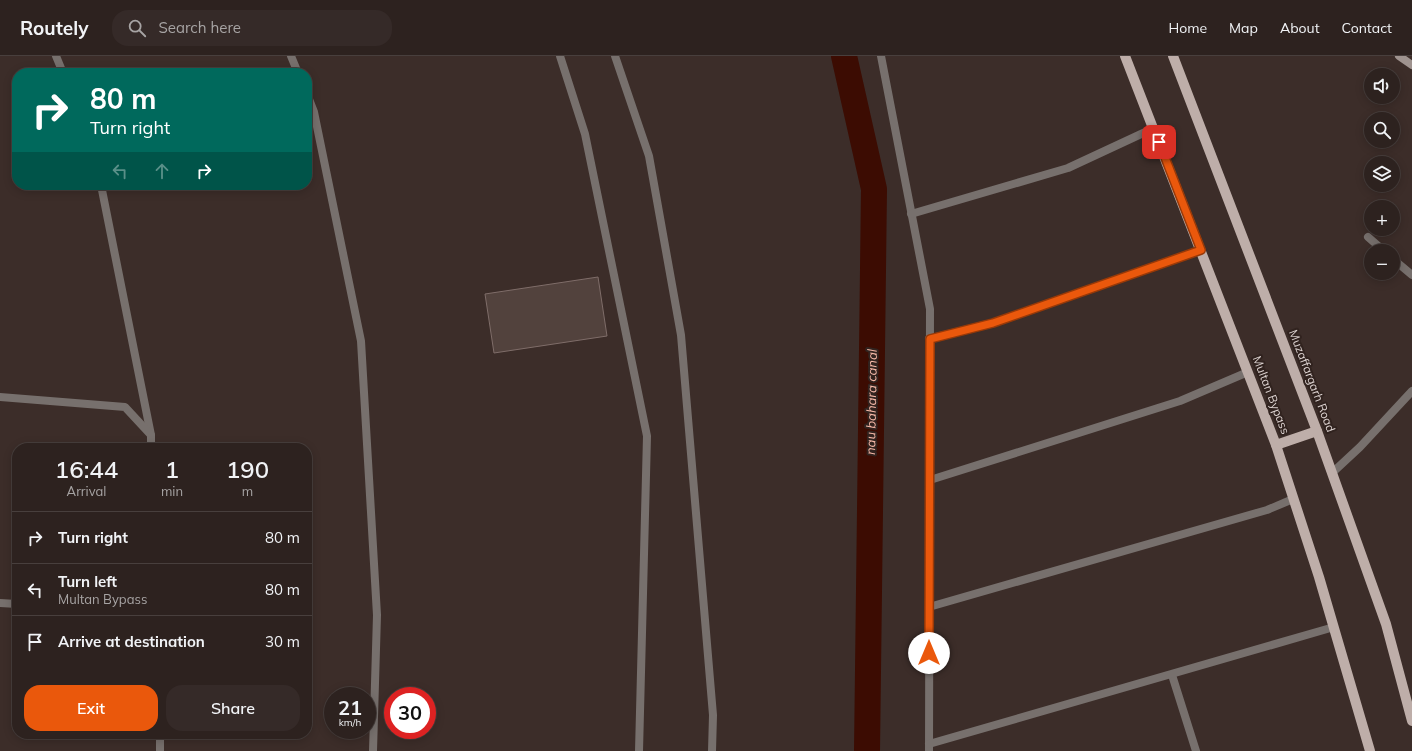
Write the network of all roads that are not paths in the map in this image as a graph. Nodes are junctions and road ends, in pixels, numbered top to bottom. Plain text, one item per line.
1 (56, 56) edge
2 (291, 56) edge
3 (560, 56) edge
4 (616, 56) edge
5 (881, 56) edge
6 (1125, 56) edge
7 (1173, 56) edge
8 (1399, 56) edge
9 (1412, 65) edge
10 (61, 68) edge
11 (296, 68) edge
12 (312, 107) edge
13 (1154, 128) junction
14 (102, 190) edge
15 (911, 214) junction
16 (1368, 237) dead end
17 (1376, 244) edge
18 (1201, 250) junction
19 (1400, 265) edge
20 (1412, 275) edge
21 (930, 339) junction
22 (1248, 372) junction
23 (1412, 391) edge
24 (0, 397) edge
25 (1317, 431) junction
26 (151, 435) junction
27 (151, 443) edge
28 (1276, 445) junction
29 (1332, 473) junction
30 (930, 480) junction
31 (1293, 499) junction
32 (0, 603) edge
33 (12, 604) edge
34 (929, 607) junction
35 (1334, 627) junction
36 (1172, 675) junction
37 (1412, 721) edge
38 (160, 739) edge
39 (929, 747) edge
40 (160, 751) edge
41 (373, 751) edge
42 (639, 751) edge
43 (712, 751) edge
44 (1196, 751) edge
45 (1370, 751) edge

1 - 10 street
2 - 11 street
3 - 42 street
4 - 43 street
5 - 15 street
6 - 13 main road, Multan Bypass
7 - 25 main road, Muzaffargarh Road
8 - 9 street
12 - 41 street
13 - 15 street
13 - 18 main road, Multan Bypass
14 - 26 street
15 - 21 street
16 - 17 street
18 - 21 street
18 - 22 main road, Multan Bypass
19 - 20 street
21 - 30 street
22 - 28 main road, Multan Bypass
22 - 30 street
23 - 29 street
24 - 26 street
25 - 28 main road
25 - 29 main road, Muzaffargarh Road
26 - 27 street
28 - 31 main road, Multan Bypass
29 - 37 main road, Muzaffargarh Road
30 - 34 street
31 - 34 street
31 - 35 main road, Multan Bypass
32 - 33 street
34 - 39 street
35 - 36 street
35 - 45 main road, Multan Bypass
36 - 39 street
36 - 44 street
38 - 40 street

